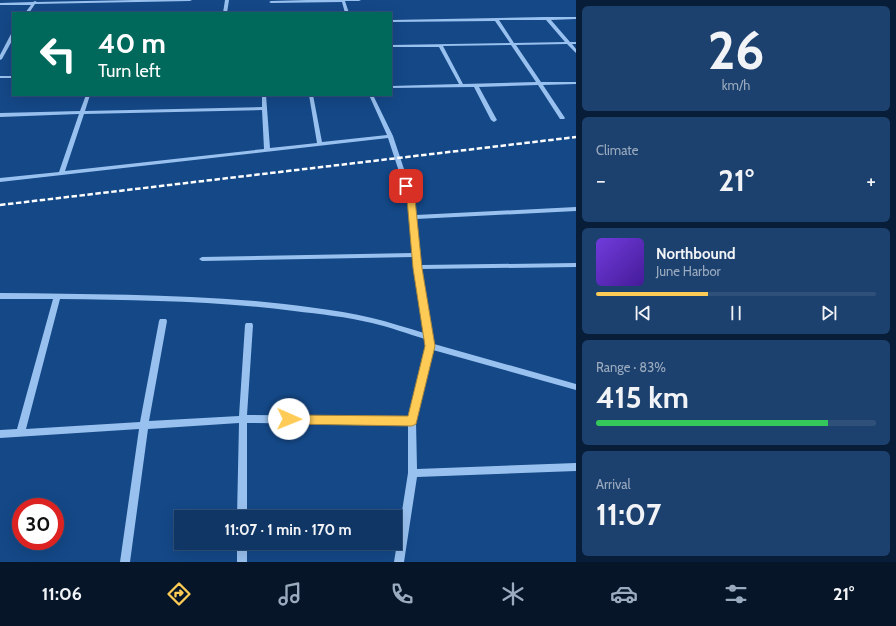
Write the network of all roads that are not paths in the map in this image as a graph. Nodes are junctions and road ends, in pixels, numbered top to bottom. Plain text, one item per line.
1 (190, 0) edge
2 (226, 0) edge
3 (343, 0) edge
4 (359, 0) edge
5 (35, 2) edge
6 (271, 2) dead end
7 (0, 4) edge
8 (28, 12) edge
9 (226, 12) edge
10 (347, 12) edge
11 (547, 18) junction
12 (576, 18) edge
13 (496, 19) junction
14 (392, 21) edge
15 (12, 37) edge
16 (512, 44) junction
17 (569, 44) junction
18 (576, 44) edge
19 (392, 46) edge
20 (441, 46) junction
21 (6, 50) junction
22 (12, 50) edge
23 (576, 52) edge
24 (0, 59) edge
25 (0, 77) edge
26 (12, 77) edge
27 (576, 83) edge
28 (540, 84) junction
29 (476, 85) junction
30 (462, 86) junction
31 (392, 87) edge
32 (88, 96) edge
33 (264, 96) edge
34 (311, 96) edge
35 (371, 96) edge
36 (265, 108) junction
37 (81, 113) junction
38 (0, 115) edge
39 (562, 118) dead end
40 (494, 120) dead end
41 (390, 136) junction
42 (320, 144) junction
43 (267, 150) junction
44 (62, 172) junction
45 (0, 180) edge
46 (576, 209) edge
47 (412, 217) junction
48 (416, 255) junction
49 (202, 259) dead end
50 (576, 265) edge
51 (418, 268) junction
52 (0, 296) edge
53 (57, 296) junction
54 (164, 321) dead end
55 (249, 325) dead end
56 (430, 341) junction
57 (576, 387) edge
58 (244, 419) junction
59 (412, 421) junction
60 (144, 424) junction
61 (21, 432) junction
62 (0, 434) edge
63 (576, 467) edge
64 (413, 473) junction
65 (242, 510) edge
66 (242, 550) edge
67 (124, 562) edge
68 (242, 562) edge
69 (399, 562) edge

1 - 5 street
2 - 9 street
3 - 4 street
3 - 6 street
3 - 10 street
5 - 7 street
5 - 8 street
11 - 12 street
11 - 13 street
11 - 17 street
13 - 14 street
13 - 16 street
15 - 21 street
16 - 17 street
16 - 20 street
16 - 28 street
17 - 18 street
17 - 23 street
19 - 20 street
20 - 30 street
21 - 22 street
21 - 24 street
25 - 26 street
27 - 28 street
28 - 29 street
28 - 39 street
29 - 30 street
29 - 40 street
30 - 31 street
32 - 37 street
33 - 36 street
34 - 42 street
35 - 41 street
36 - 37 street
36 - 43 street
37 - 38 street
37 - 44 street
41 - 42 street
41 - 47 street
42 - 43 street
43 - 44 street
44 - 45 street
46 - 47 street
47 - 48 street
48 - 49 street
48 - 51 street
50 - 51 street
51 - 56 street
52 - 53 street
53 - 56 street
53 - 61 street
54 - 60 street
55 - 58 street
56 - 57 street
56 - 59 street
58 - 59 street
58 - 60 street
58 - 65 street
59 - 64 street
60 - 61 street
60 - 67 street
61 - 62 street
63 - 64 street
64 - 69 street
66 - 68 street

